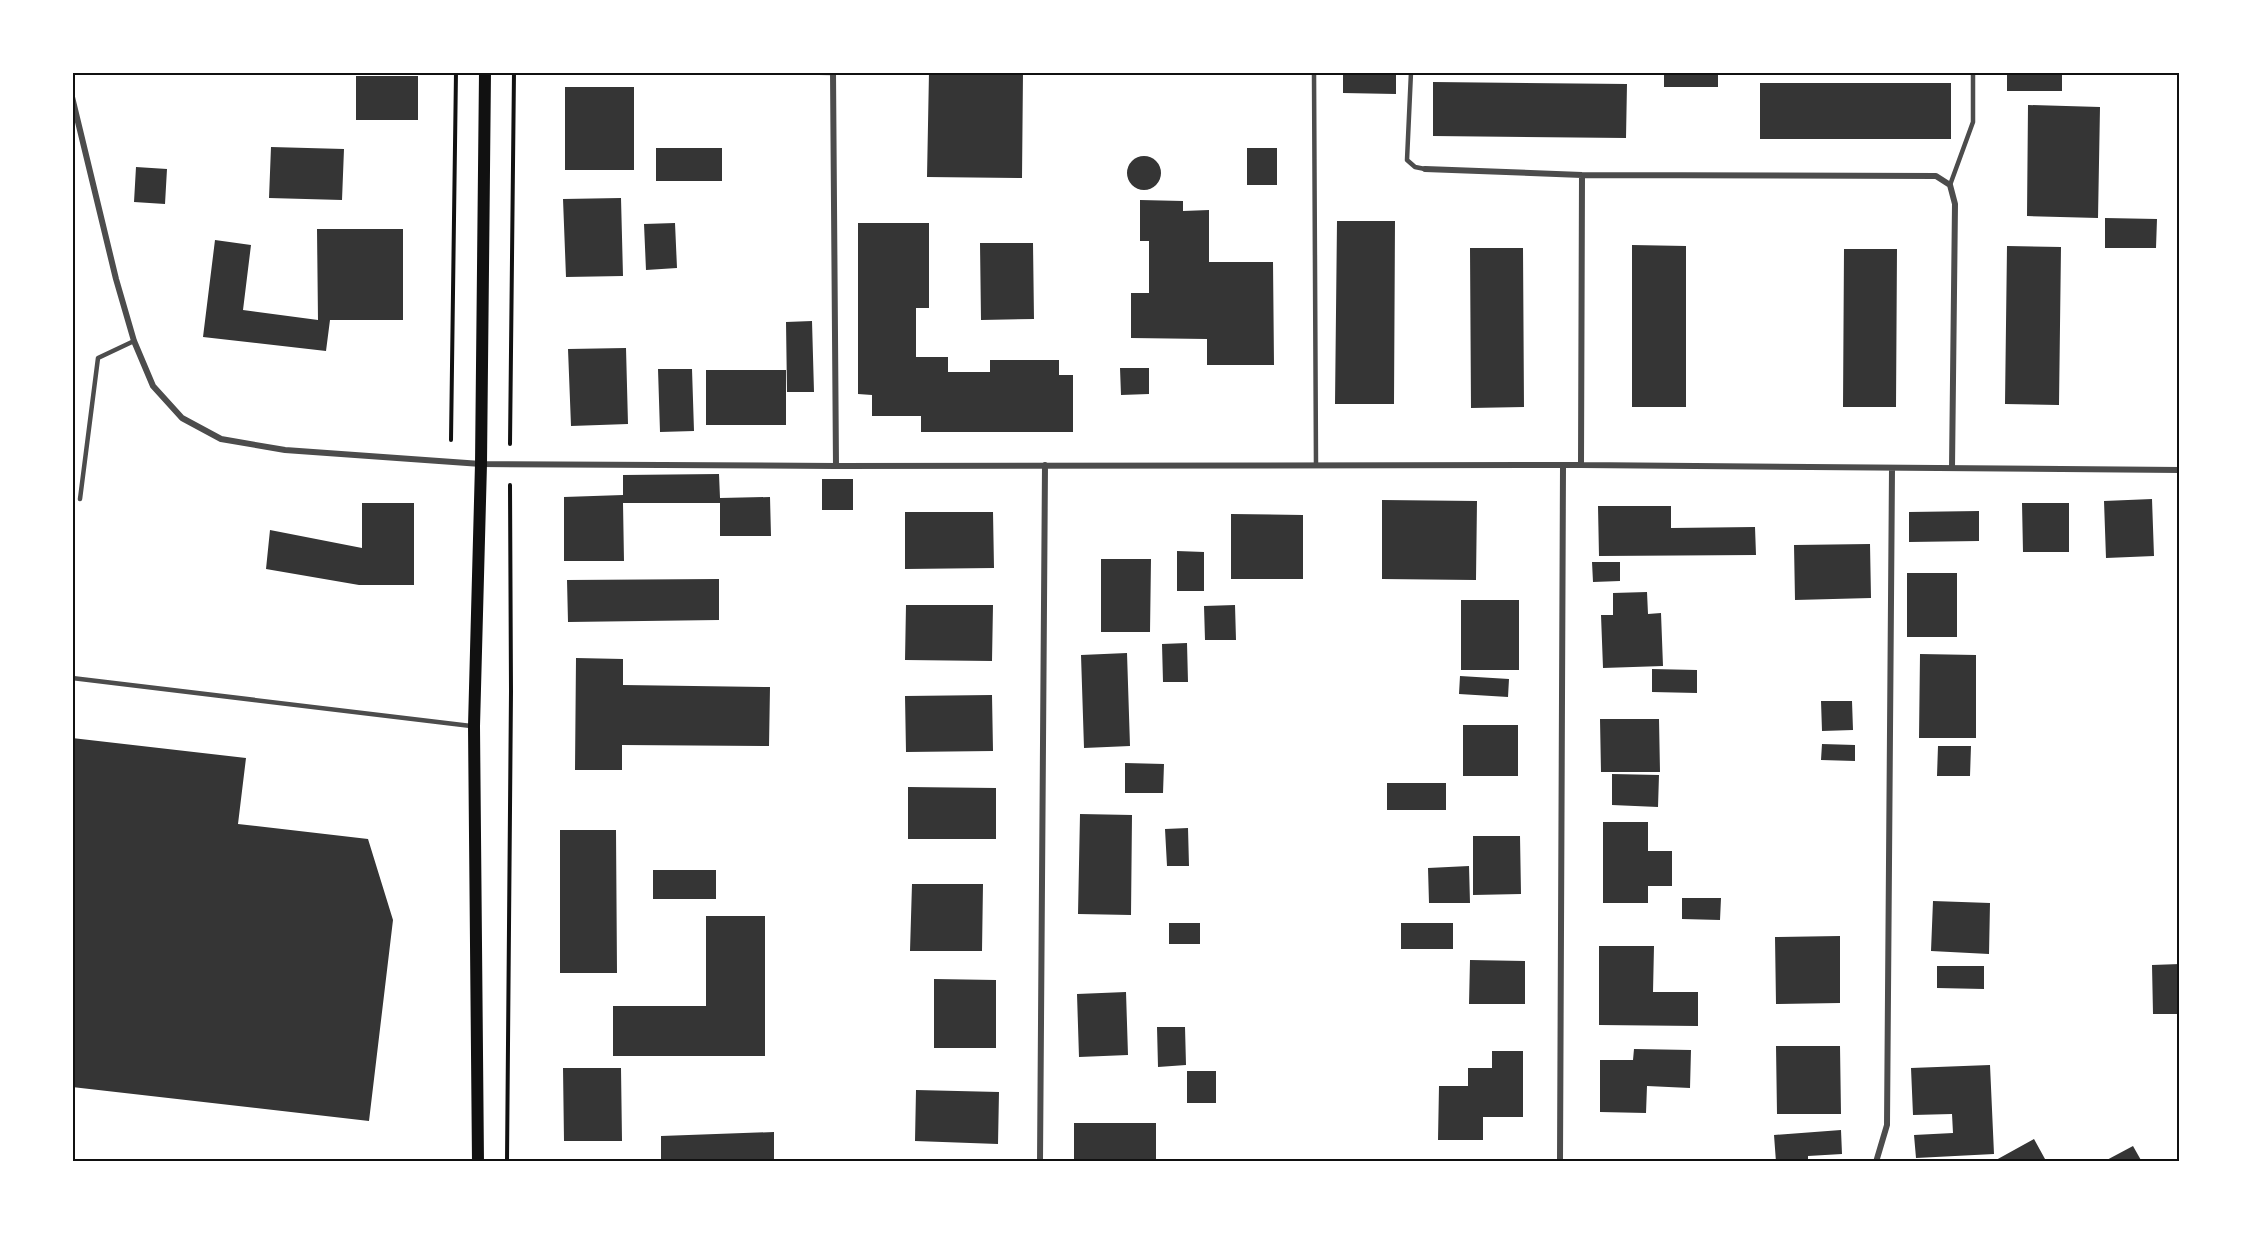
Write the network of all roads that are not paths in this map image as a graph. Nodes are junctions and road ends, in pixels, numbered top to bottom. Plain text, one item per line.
1 (485, 72) edge
2 (573, 72) edge
3 (593, 72) edge
4 (776, 72) edge
5 (833, 72) edge
6 (1314, 72) edge
7 (1411, 72) edge
8 (1973, 72) edge
9 (72, 97) edge
10 (1425, 169) joint
11 (1582, 175) junction
12 (1950, 185) junction
13 (134, 341) junction
14 (482, 464) junction
15 (1045, 465) junction
16 (1316, 465) junction
17 (1581, 465) junction
18 (836, 466) junction
19 (1563, 466) junction
20 (1952, 468) junction
21 (1892, 469) junction
22 (2180, 470) edge
23 (80, 498) dead end
24 (72, 678) edge
25 (474, 726) junction
26 (478, 1162) edge
27 (1040, 1162) edge
28 (1560, 1162) edge
29 (1876, 1162) edge

1 - 14 main road
2 - 3 lane
4 - 5 lane
5 - 18 street
6 - 16 lane
7 - 10 lane
8 - 12 lane
9 - 13 street
10 - 11 street
11 - 12 street
11 - 17 street
12 - 20 street
13 - 14 street
13 - 23 lane
14 - 18 street
14 - 25 main road
15 - 16 street
15 - 18 street
15 - 27 street
16 - 19 street
17 - 19 street
17 - 21 street
19 - 28 street
20 - 21 street
20 - 22 street
21 - 29 street
24 - 25 lane
25 - 26 main road

